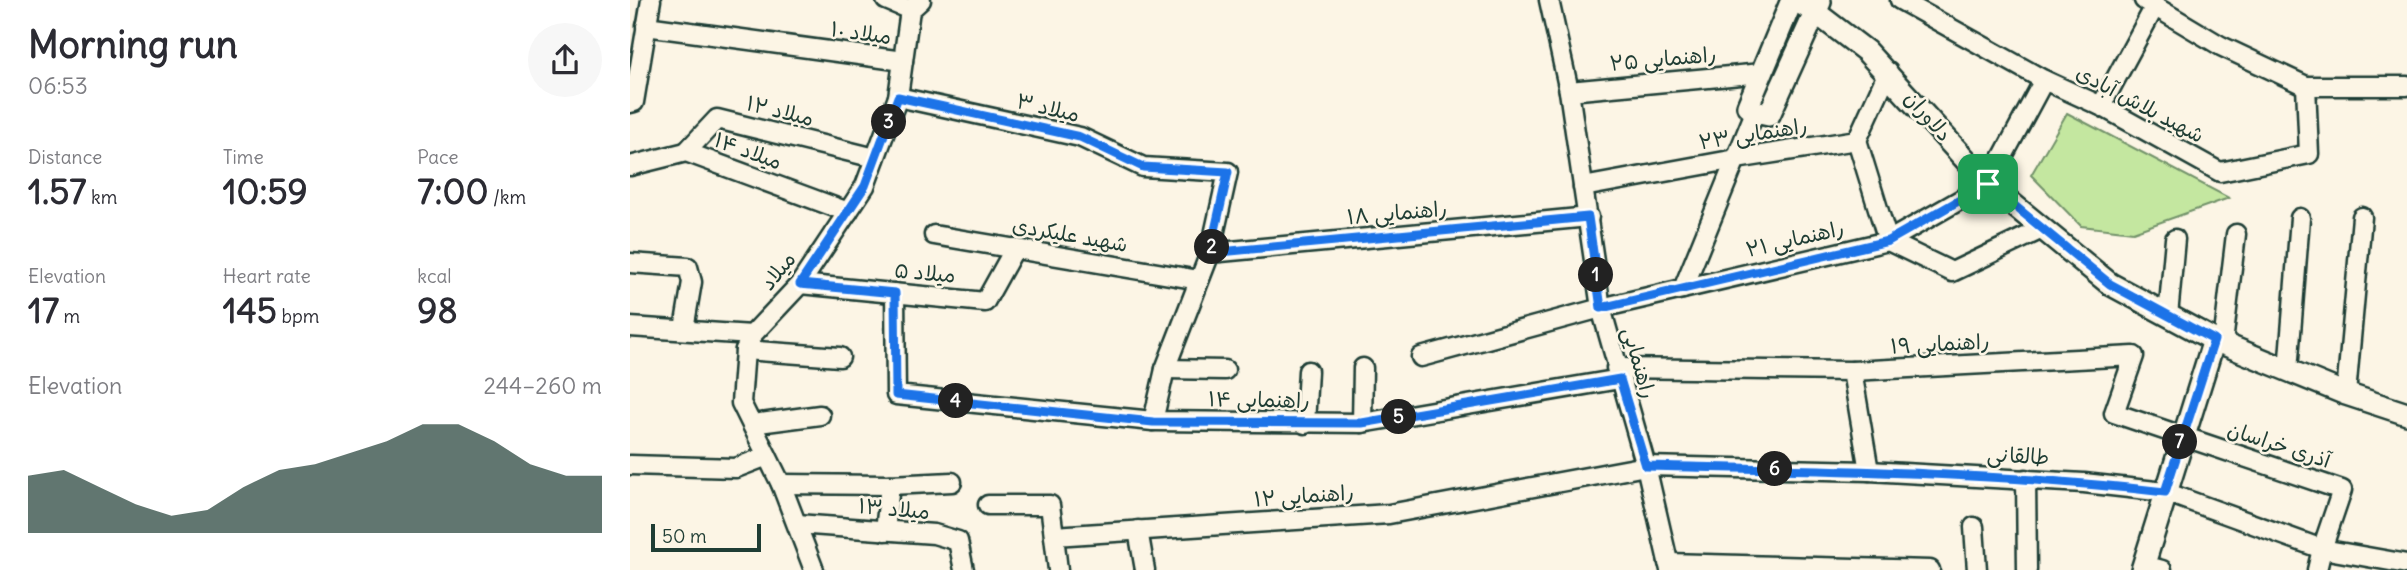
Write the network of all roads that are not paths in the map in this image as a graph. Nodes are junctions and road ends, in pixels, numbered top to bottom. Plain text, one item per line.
1 (651, 0) edge
2 (886, 0) edge
3 (1549, 0) edge
4 (1794, 0) edge
5 (1900, 0) edge
6 (2149, 3) edge
7 (916, 5) edge
8 (1818, 6) edge
9 (646, 26) junction
10 (630, 36) edge
11 (903, 61) junction
12 (1888, 72) junction
13 (1762, 73) junction
14 (2044, 80) junction
15 (2305, 86) junction
16 (2407, 86) edge
17 (1569, 91) junction
18 (898, 97) junction
19 (630, 103) edge
20 (2101, 106) junction
21 (1755, 112) junction
22 (1857, 141) junction
23 (686, 152) junction
24 (875, 158) junction
25 (1736, 159) junction
26 (630, 166) edge
27 (1988, 184) junction
28 (1583, 187) junction
29 (848, 212) junction
30 (1588, 217) junction
31 (2362, 217) dead end
32 (2300, 218) dead end
33 (2042, 229) junction
34 (2236, 234) dead end
35 (934, 235) dead end
36 (2175, 239) dead end
37 (1888, 241) junction
38 (1015, 248) junction
39 (1210, 253) junction
40 (630, 263) edge
41 (1199, 280) junction
42 (800, 284) junction
43 (1683, 289) junction
44 (895, 293) junction
45 (1601, 308) junction
46 (2168, 316) junction
47 (630, 327) edge
48 (684, 329) junction
49 (748, 342) junction
50 (2218, 342) junction
51 (840, 357) dead end
52 (1421, 357) dead end
53 (1363, 368) dead end
54 (1165, 369) junction
55 (1225, 370) dead end
56 (1308, 371) dead end
57 (2288, 371) junction
58 (1852, 372) junction
59 (1618, 373) junction
60 (2346, 394) junction
61 (2407, 414) edge
62 (820, 415) dead end
63 (1153, 422) junction
64 (1362, 423) junction
65 (752, 424) junction
66 (1306, 424) junction
67 (2182, 437) junction
68 (767, 456) junction
69 (630, 465) edge
70 (1646, 466) junction
71 (1869, 471) junction
72 (2026, 479) junction
73 (952, 482) dead end
74 (780, 484) junction
75 (890, 485) junction
76 (2165, 492) junction
77 (988, 506) dead end
78 (797, 524) junction
79 (1974, 527) dead end
80 (1138, 530) junction
81 (885, 531) junction
82 (1054, 536) junction
83 (2322, 549) junction
84 (2407, 564) edge
85 (1669, 566) edge
86 (2149, 568) edge
87 (1896, 569) edge
88 (814, 570) edge
89 (964, 570) edge
90 (1058, 570) edge
91 (1145, 570) edge
92 (1930, 570) edge
93 (1977, 570) edge
94 (2027, 570) edge
95 (2317, 570) edge

1 - 9 street
2 - 7 street
3 - 17 street, راهنمایی
4 - 8 street, دلاوران
4 - 13 street
5 - 14 street, شهید بلاش آبادی
6 - 15 street
6 - 20 street
7 - 11 street, میلاد
8 - 12 street, دلاوران
8 - 21 street
9 - 10 street
9 - 11 street, میلاد ۱۰
9 - 19 street
11 - 18 street, میلاد
12 - 22 street
12 - 27 street, دلاوران
13 - 17 street, راهنمایی ۲۵
13 - 21 street
14 - 20 street, شهید بلاش آبادی
14 - 27 street
15 - 16 street
15 - 20 street, شهید بلاش آبادی
17 - 28 street, راهنمایی
18 - 24 street, میلاد
18 - 39 street, میلاد ۳
21 - 25 street
22 - 25 street, راهنمایی ۲۳
22 - 37 street
23 - 24 street, میلاد ۱۲
23 - 26 street, میلاد ۱۴
23 - 29 street, میلاد ۱۴
24 - 29 street, میلاد
25 - 28 street, راهنمایی ۲۳
25 - 43 street
27 - 33 street, دلاوران
27 - 37 street, راهنمایی ۲۱
28 - 30 street, راهنمایی
29 - 42 street, میلاد
30 - 39 street, راهنمایی ۱۸
30 - 45 street, راهنمایی
31 - 60 street
32 - 57 street
33 - 37 street
33 - 46 street, دلاوران
34 - 50 street
35 - 38 street, شهید علیکردی
36 - 46 street
37 - 43 street, راهنمایی ۲۱
38 - 41 street, شهید علیکردی
38 - 44 street, میلاد ۵
39 - 41 street
40 - 48 street
41 - 54 street
42 - 44 street, میلاد ۵
42 - 49 street, میلاد
43 - 45 street, راهنمایی ۲۱
44 - 63 street, راهنمایی ۱۴
45 - 52 street, راهنمایی ۲۱
45 - 59 street, راهنمایی
46 - 50 street, دلاوران
47 - 48 street
48 - 49 street
49 - 51 street
49 - 65 street
50 - 57 street, دلاوران
50 - 67 street
53 - 64 street
54 - 55 street
54 - 63 street
56 - 66 street
57 - 60 street, دلاوران
58 - 59 street, راهنمایی ۱۹
58 - 67 street, راهنمایی ۱۹
58 - 71 street
59 - 64 street, راهنمایی ۱۴
59 - 70 street, راهنمایی
60 - 61 street, دلاوران
62 - 65 street
63 - 66 street, راهنمایی ۱۴
64 - 66 street, راهنمایی ۱۴
65 - 68 street
67 - 76 street
67 - 83 street, آذری خراسان
68 - 69 street
68 - 74 street
70 - 71 street, راهنمایی ۱۲
70 - 80 street, راهنمایی ۱۲
70 - 85 street, راهنمایی
71 - 72 street, طالقانی
72 - 76 street, طالقانی
72 - 94 street
73 - 75 street
74 - 75 street
74 - 78 street
75 - 81 street
76 - 83 street, طالقانی
76 - 86 street
77 - 82 street
78 - 81 street, میلاد ۱۳
78 - 88 street
79 - 93 street
80 - 82 street, راهنمایی ۱۲
80 - 91 street
81 - 89 street, میلاد ۱۳
82 - 90 street
83 - 84 street, طالقانی
83 - 95 street
85 - 87 street
87 - 92 street

